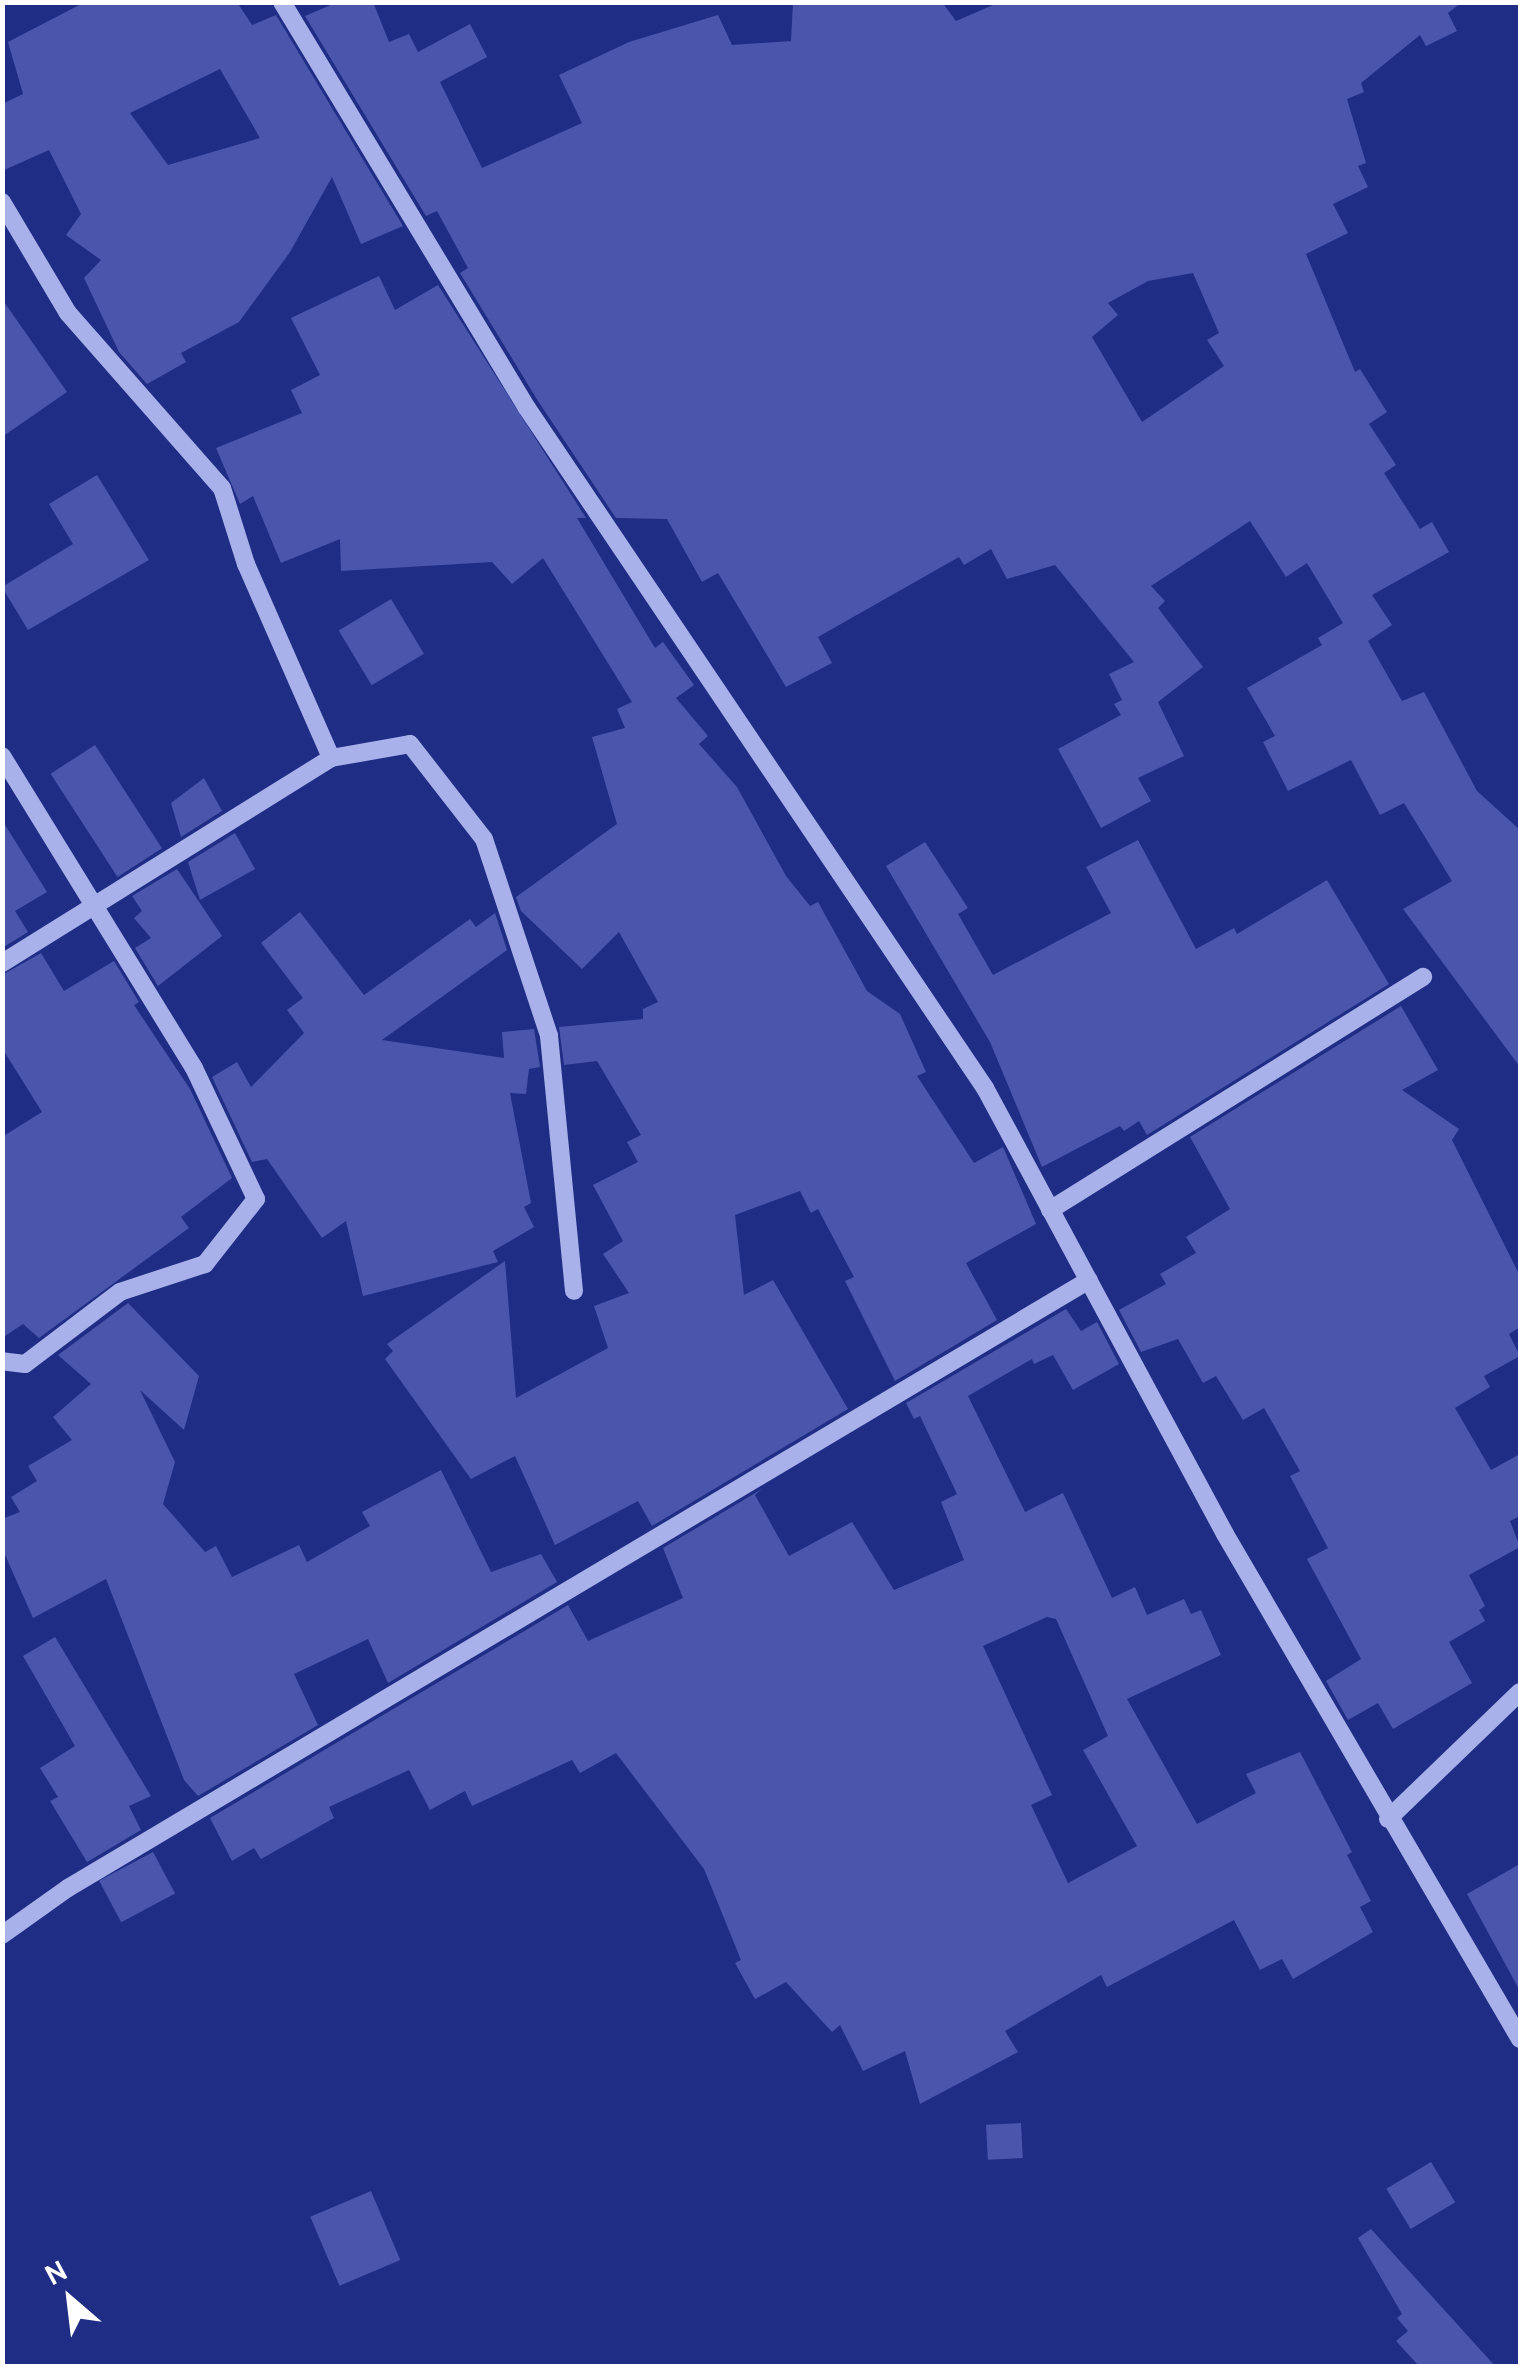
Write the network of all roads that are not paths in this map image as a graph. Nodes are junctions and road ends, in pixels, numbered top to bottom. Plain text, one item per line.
1 (282, 2) edge
2 (2, 202) edge
3 (2, 756) edge
4 (332, 758) junction
5 (96, 907) junction
6 (2, 963) edge
7 (1423, 977) dead end
8 (1050, 1210) junction
9 (1089, 1280) junction
10 (574, 1291) dead end
11 (2, 1361) edge
12 (1520, 1692) edge
13 (1388, 1819) junction
14 (2, 1935) edge
15 (1520, 2039) edge

1 - 8 street
2 - 4 street
3 - 5 street
4 - 5 street
4 - 10 street
5 - 6 street
5 - 11 street
7 - 8 street
8 - 9 street
9 - 13 street
9 - 14 street
12 - 13 street
13 - 15 street

